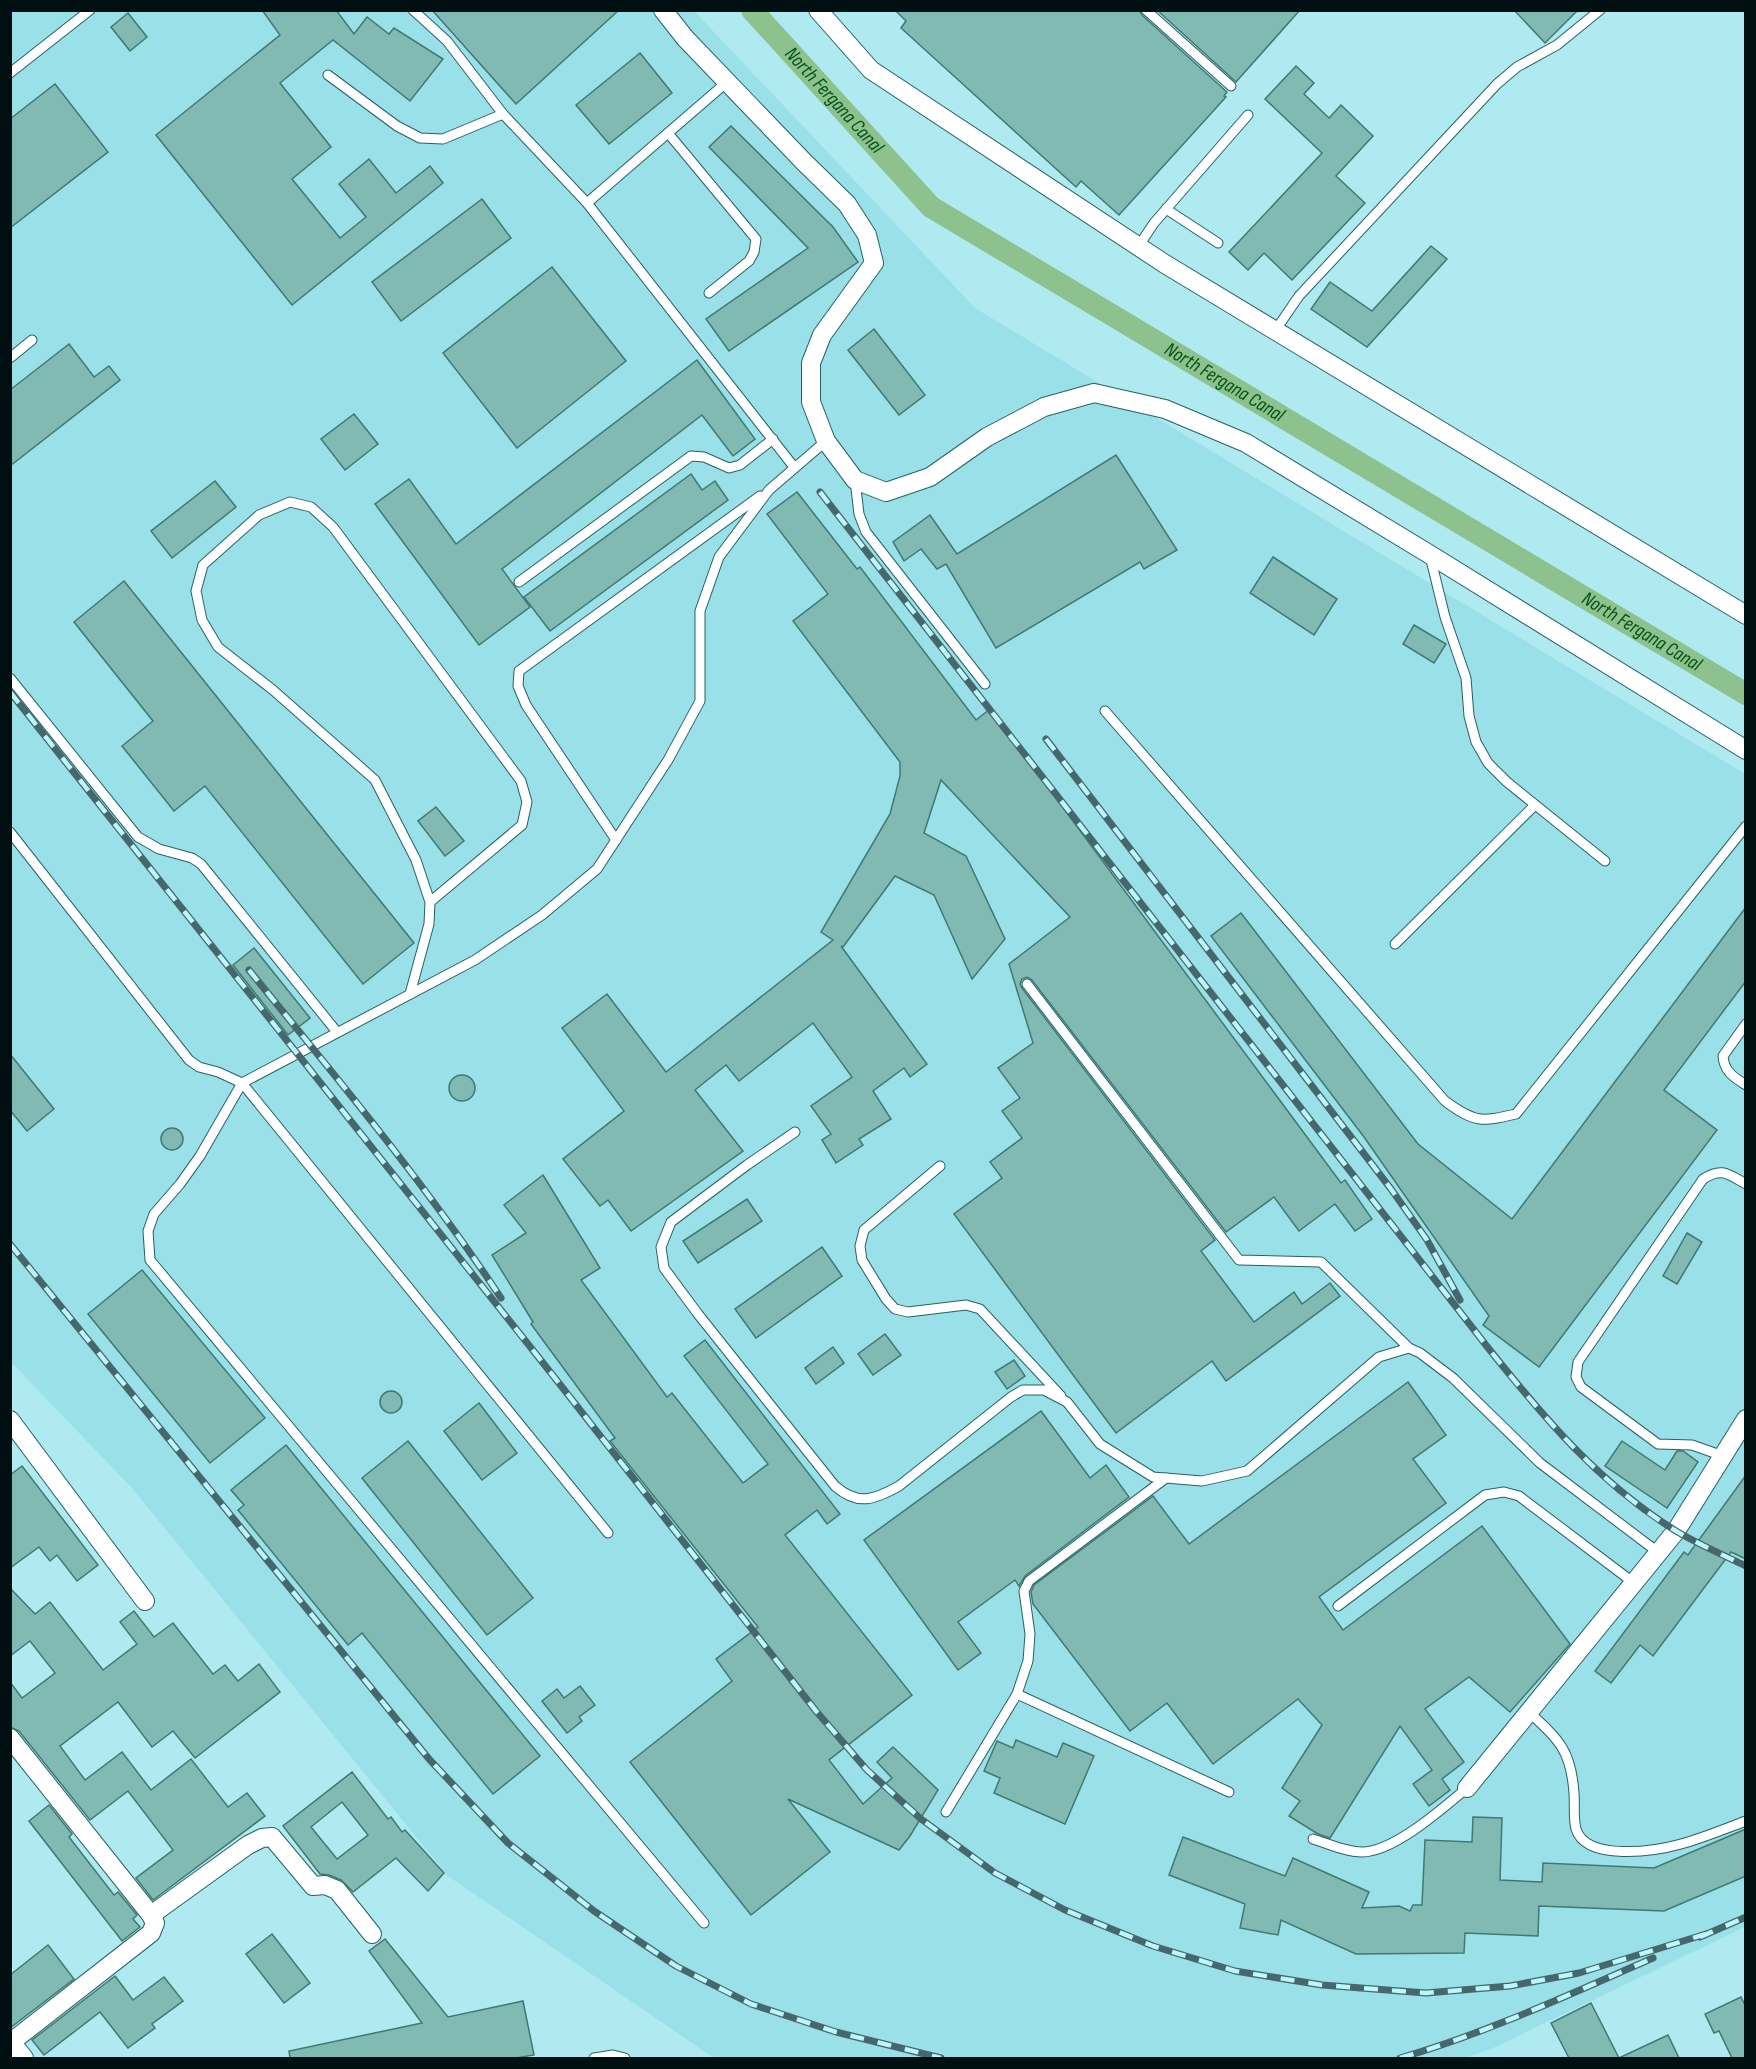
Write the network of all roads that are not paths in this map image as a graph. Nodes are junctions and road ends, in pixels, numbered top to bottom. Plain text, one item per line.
1 (90, 10) edge
2 (413, 10) edge
3 (663, 10) edge
4 (818, 10) edge
5 (1146, 10) edge
6 (1600, 10) edge
7 (10, 73) edge
8 (328, 75) dead end
9 (727, 82) junction
10 (1231, 86) dead end
11 (503, 114) junction
12 (1248, 115) dead end
13 (668, 133) junction
14 (587, 202) junction
15 (1166, 209) junction
16 (1218, 243) dead end
17 (1138, 247) junction
18 (709, 293) dead end
19 (1275, 331) junction
20 (32, 340) dead end
21 (10, 357) edge
22 (772, 440) junction
23 (826, 441) junction
24 (794, 467) junction
25 (855, 480) junction
26 (769, 489) junction
27 (1430, 554) junction
28 (519, 582) dead end
29 (1746, 615) edge
30 (10, 678) edge
31 (985, 684) dead end
32 (1105, 711) dead end
33 (1746, 750) edge
34 (1535, 804) junction
35 (1746, 826) edge
36 (10, 832) edge
37 (616, 840) junction
38 (1605, 861) dead end
39 (430, 902) junction
40 (1395, 944) dead end
41 (1027, 984) dead end
42 (410, 994) junction
43 (1746, 1024) edge
44 (337, 1032) junction
45 (242, 1083) junction
46 (1746, 1085) edge
47 (795, 1132) dead end
48 (940, 1166) dead end
49 (1746, 1184) edge
50 (1409, 1348) junction
51 (1066, 1402) junction
52 (1746, 1419) edge
53 (10, 1420) edge
54 (1723, 1456) junction
55 (1166, 1478) junction
56 (608, 1533) dead end
57 (1659, 1553) junction
58 (1634, 1583) junction
59 (146, 1601) dead end
60 (1338, 1606) dead end
61 (1017, 1694) junction
62 (1529, 1712) junction
63 (10, 1738) edge
64 (1467, 1788) joint
65 (1229, 1792) dead end
66 (946, 1812) dead end
67 (1746, 1821) edge
68 (1313, 1839) dead end
69 (151, 1915) junction
70 (704, 1923) dead end
71 (372, 1934) dead end
72 (11, 2043) edge
73 (24, 2058) edge
74 (594, 2058) edge
75 (625, 2058) edge

1 - 7 lane
2 - 11 lane
3 - 9 street
4 - 17 street
5 - 10 lane
6 - 19 lane
8 - 11 lane
9 - 13 lane
9 - 23 street
11 - 14 lane
12 - 15 lane
13 - 14 lane
13 - 18 lane
14 - 22 lane
15 - 16 lane
15 - 17 lane
17 - 19 street
19 - 29 street
20 - 21 lane
22 - 24 lane
22 - 28 lane
23 - 24 lane
23 - 25 street
24 - 26 lane
25 - 27 street
25 - 31 lane
26 - 37 lane
26 - 37 lane
27 - 33 street
27 - 34 lane
30 - 44 lane
32 - 35 lane
34 - 38 lane
34 - 40 lane
36 - 45 lane
37 - 42 lane
39 - 39 lane
39 - 42 lane
41 - 50 lane
42 - 44 lane
43 - 46 lane
44 - 45 lane
45 - 56 lane
45 - 70 lane
47 - 51 lane
48 - 51 lane
49 - 54 lane
50 - 55 lane
50 - 57 lane
51 - 55 lane
52 - 54 street
53 - 59 street
54 - 57 street
55 - 61 lane
57 - 58 street
58 - 60 lane
58 - 62 street
61 - 65 lane
61 - 66 lane
62 - 64 street
62 - 67 lane
63 - 69 street
64 - 68 lane
69 - 71 street
69 - 72 street
72 - 73 street
74 - 75 lane

